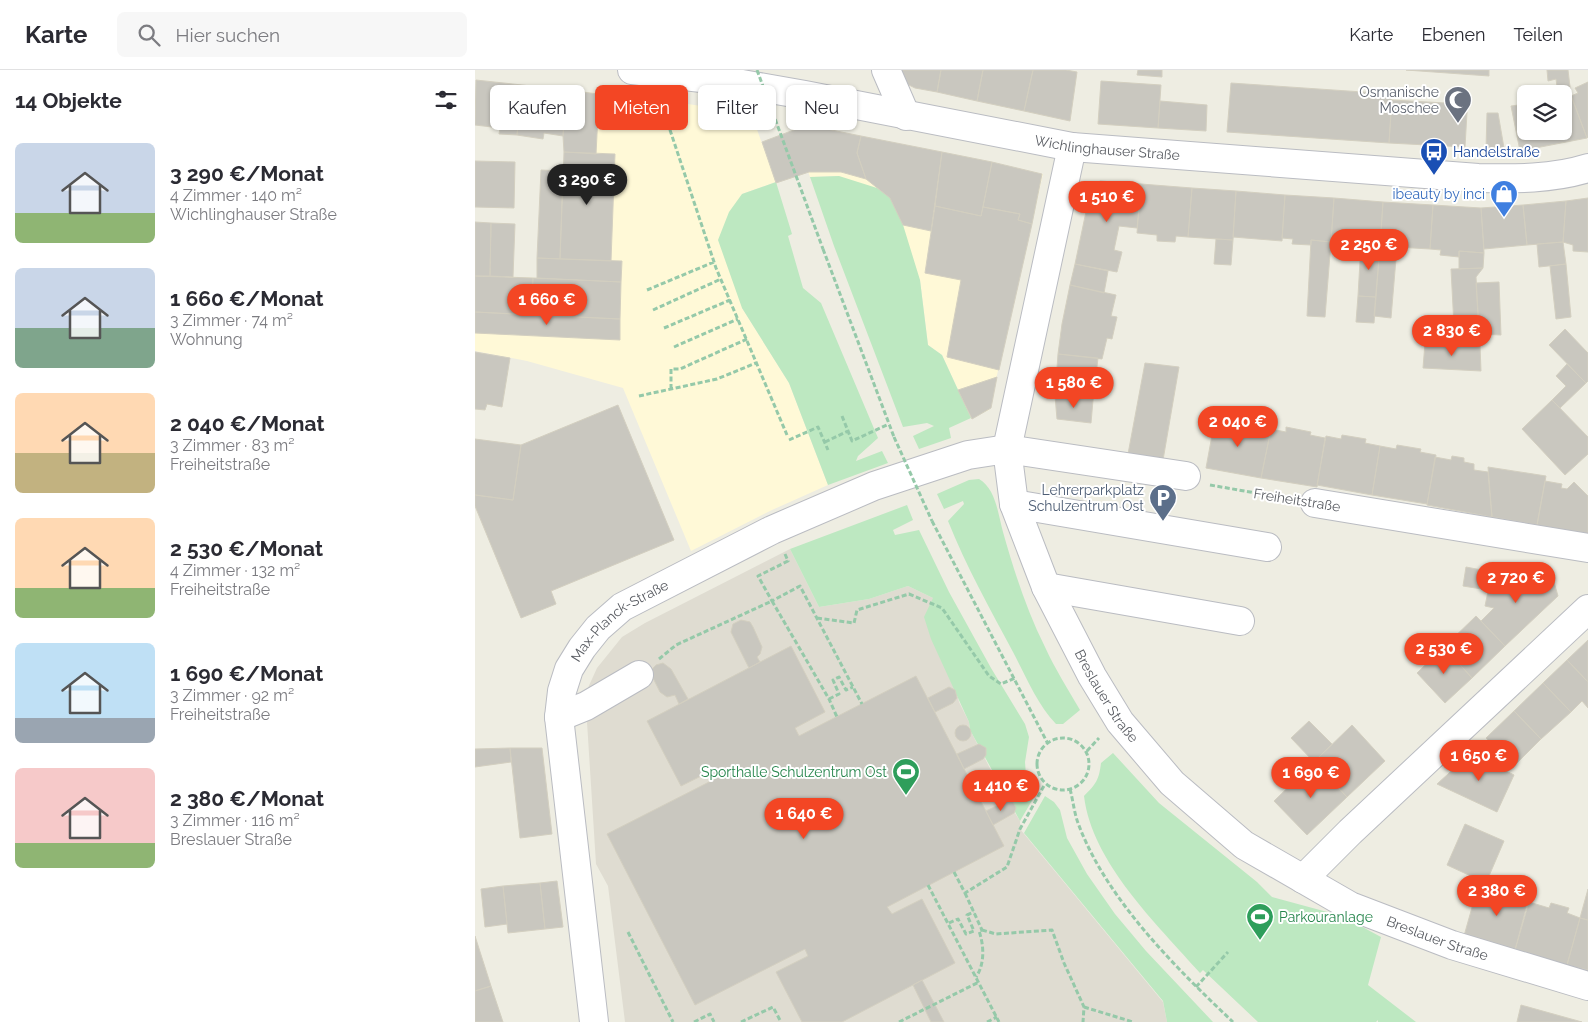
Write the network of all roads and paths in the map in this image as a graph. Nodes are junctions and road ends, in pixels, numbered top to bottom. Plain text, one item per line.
1 (632, 70) edge
2 (757, 70) edge
3 (886, 70) edge
4 (673, 75) junction
5 (905, 116) junction
6 (1072, 147) junction
7 (1588, 168) edge
8 (714, 262) junction
9 (721, 279) junction
10 (647, 290) dead end
11 (730, 300) junction
12 (653, 310) dead end
13 (738, 319) junction
14 (664, 328) dead end
15 (747, 339) junction
16 (674, 348) dead end
17 (757, 363) junction
18 (671, 389) junction
19 (639, 396) dead end
20 (842, 416) dead end
21 (889, 424) junction
22 (848, 431) junction
23 (787, 435) dead end
24 (789, 440) dead end
25 (825, 442) junction
26 (1007, 449) junction
27 (828, 450) dead end
28 (1186, 476) joint
29 (1315, 503) joint
30 (1014, 504) junction
31 (1267, 547) dead end
32 (1588, 548) edge
33 (783, 552) dead end
34 (1046, 587) junction
35 (772, 601) junction
36 (1588, 609) edge
37 (817, 618) junction
38 (1240, 621) dead end
39 (639, 675) joint
40 (1015, 678) junction
41 (853, 687) junction
42 (829, 699) junction
43 (863, 704) dead end
44 (559, 717) junction
45 (837, 717) dead end
46 (1047, 742) junction
47 (1045, 784) junction
48 (1071, 789) junction
49 (954, 872) dead end
50 (1303, 879) junction
51 (928, 885) dead end
52 (965, 893) junction
53 (974, 912) junction
54 (949, 923) junction
55 (982, 930) junction
56 (628, 932) dead end
57 (1228, 952) dead end
58 (976, 977) junction
59 (979, 982) junction
60 (1588, 986) edge
61 (1196, 987) junction
62 (1084, 1007) junction
63 (997, 1017) junction
64 (594, 1022) edge
65 (673, 1022) edge
66 (694, 1022) edge
67 (714, 1022) edge
68 (741, 1022) edge
69 (781, 1022) edge
70 (899, 1022) edge
71 (987, 1022) edge
72 (999, 1022) edge
73 (1083, 1022) edge
74 (1133, 1022) edge
75 (1233, 1022) edge

1 - 4 street, Wichlinghauser Straße
2 - 21 path, bridge
3 - 5 street
4 - 5 street, Wichlinghauser Straße
4 - 8 path
5 - 6 street, Wichlinghauser Straße
6 - 7 street, Wichlinghauser Straße
6 - 26 street, Breslauer Straße
8 - 9 path
8 - 10 path
9 - 11 path
9 - 12 path
11 - 13 path
11 - 14 path
13 - 15 path
13 - 16 path
15 - 17 path
15 - 18 path
17 - 18 path
17 - 23 path
18 - 19 path
20 - 22 path
21 - 22 path
21 - 40 path, bridge
22 - 25 path
24 - 25 path
25 - 27 path
26 - 28 street
26 - 30 street, Breslauer Straße
26 - 44 street, Max-Planck-Straße
28 - 29 path, Freiheitstraße
29 - 32 street, Freiheitstraße
30 - 31 street
30 - 34 street, Breslauer Straße
33 - 35 path
34 - 38 street
34 - 50 street, Breslauer Straße
35 - 37 path
35 - 39 path
35 - 42 path
36 - 50 street
37 - 40 path
37 - 41 path
39 - 44 street
40 - 46 path
41 - 42 path
41 - 43 path
42 - 45 path
44 - 64 street, Max-Planck-Straße
46 - 47 path
46 - 48 path
47 - 48 path
47 - 52 path
48 - 61 path
49 - 52 path
50 - 60 street, Breslauer Straße
51 - 54 path
52 - 53 path
53 - 54 path
53 - 55 path
54 - 58 path
55 - 58 path
55 - 62 path
56 - 65 path
57 - 61 path
58 - 59 path
59 - 63 path
59 - 70 path
61 - 75 path
62 - 73 path
62 - 74 path
63 - 71 path
63 - 72 path
66 - 67 path
68 - 69 path

